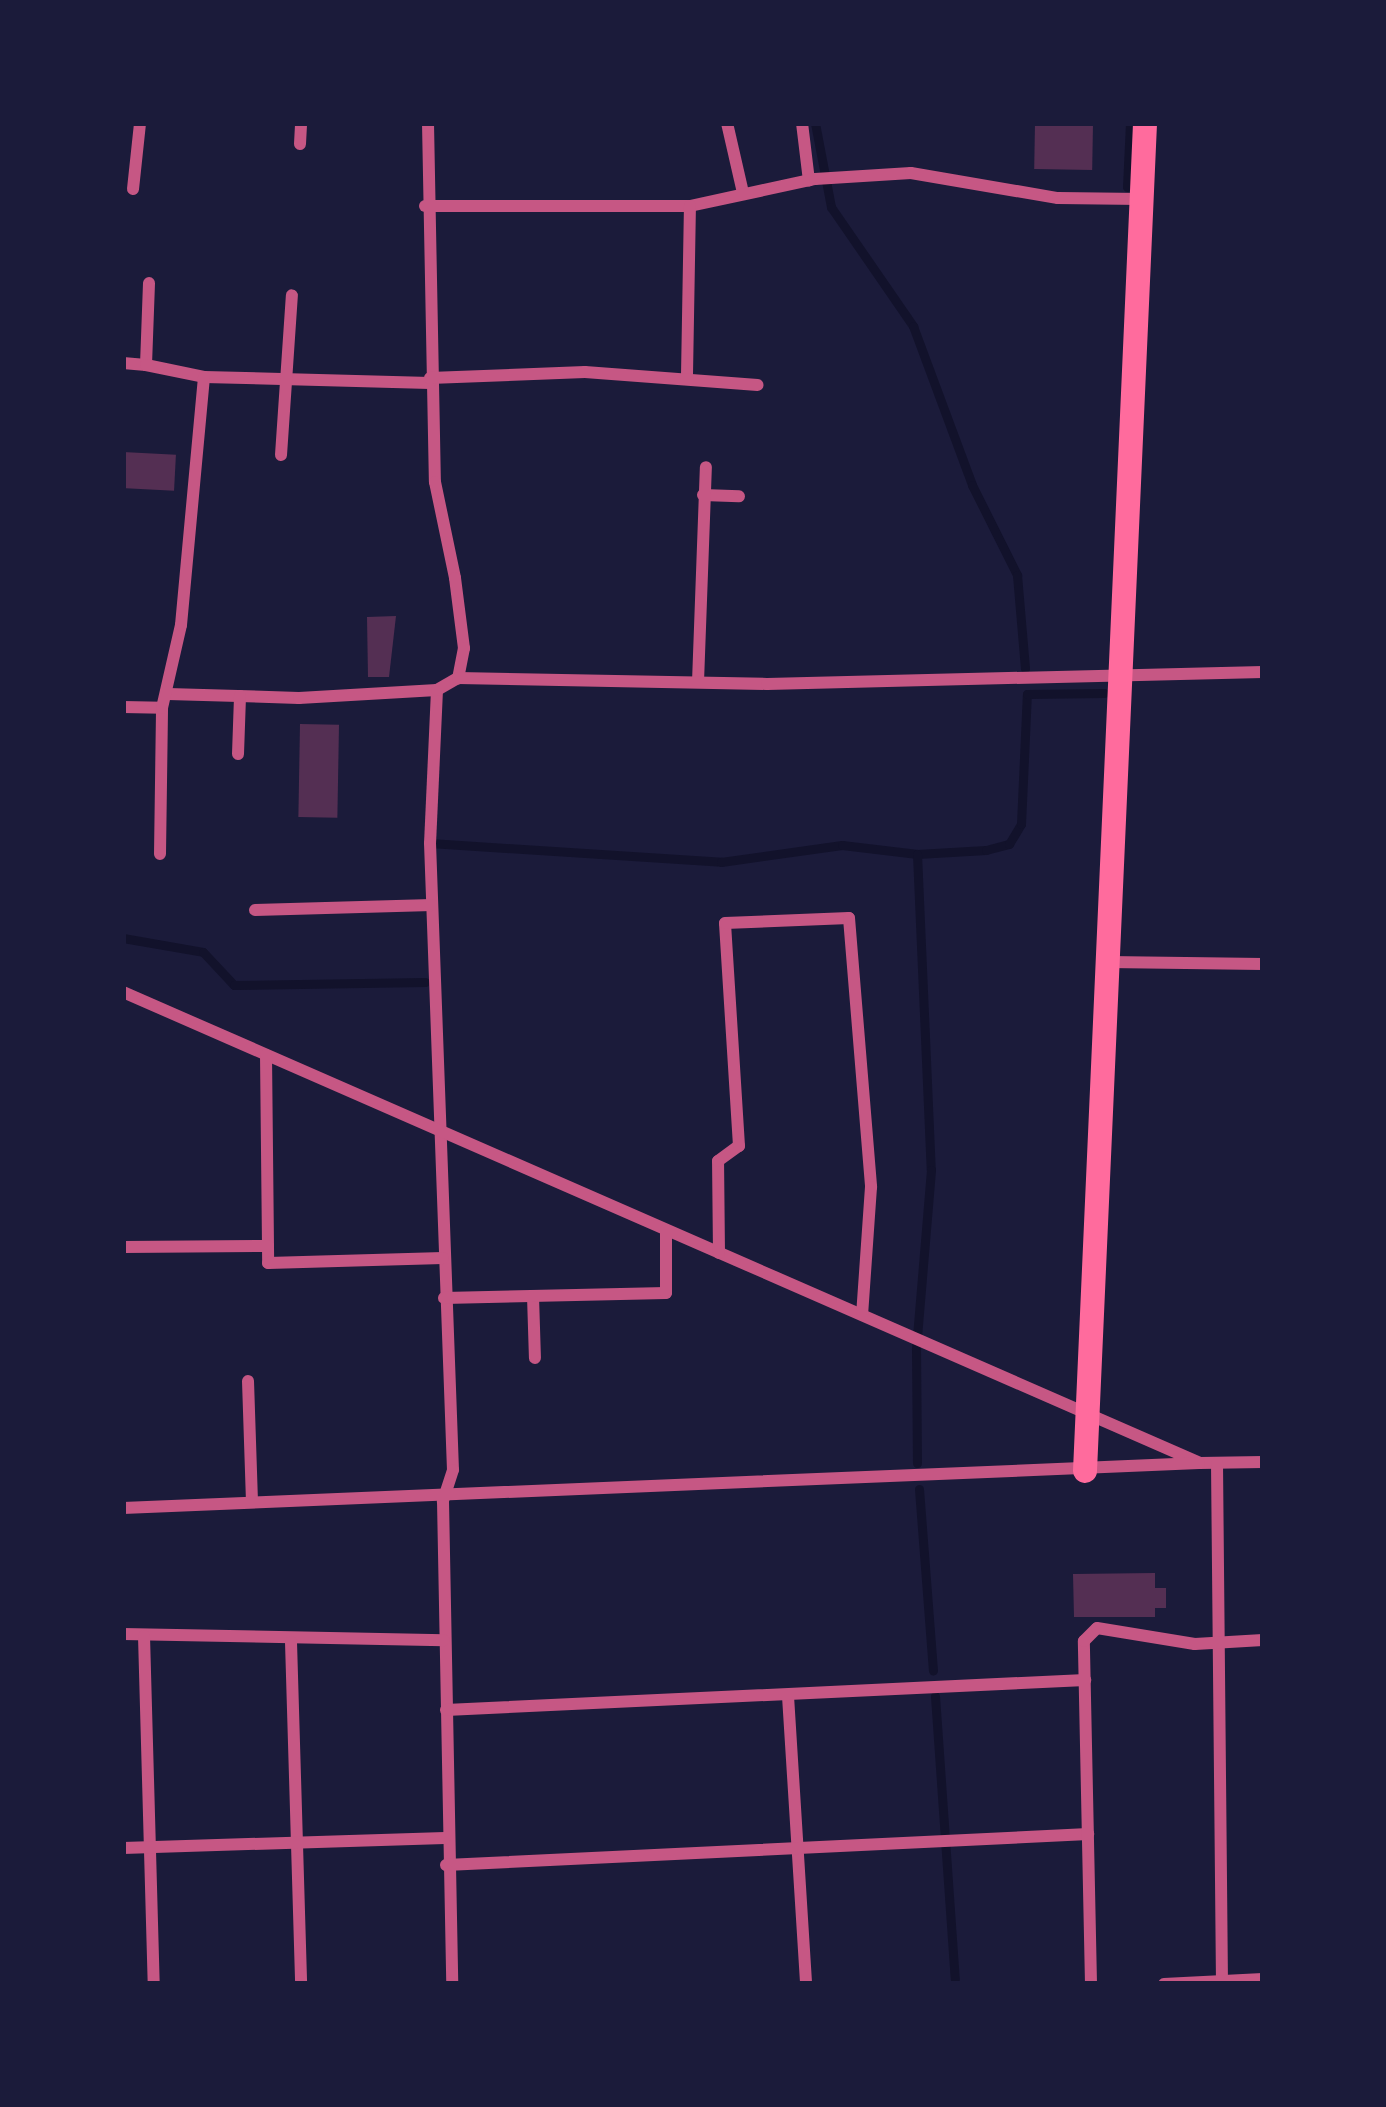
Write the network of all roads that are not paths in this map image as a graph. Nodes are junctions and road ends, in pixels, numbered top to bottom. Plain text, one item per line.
1 (140, 123) edge
2 (301, 123) edge
3 (428, 123) edge
4 (728, 123) edge
5 (802, 123) edge
6 (1145, 123) edge
7 (300, 144) dead end
8 (817, 179) junction
9 (134, 189) dead end
10 (743, 194) junction
11 (1141, 199) junction
12 (425, 206) junction
13 (690, 206) junction
14 (149, 283) dead end
15 (292, 295) dead end
16 (123, 363) edge
17 (146, 364) junction
18 (687, 375) junction
19 (204, 377) junction
20 (286, 381) junction
21 (430, 381) junction
22 (758, 385) dead end
23 (280, 455) dead end
24 (706, 467) dead end
25 (703, 495) junction
26 (739, 496) dead end
27 (1263, 672) edge
28 (1120, 677) junction
29 (458, 678) junction
30 (698, 682) junction
31 (437, 690) junction
32 (168, 694) junction
33 (240, 696) junction
34 (123, 707) edge
35 (162, 708) junction
36 (238, 754) dead end
37 (160, 854) dead end
38 (432, 905) junction
39 (255, 910) dead end
40 (1106, 962) junction
41 (1263, 964) edge
42 (123, 992) edge
43 (266, 1055) junction
44 (440, 1131) junction
45 (666, 1229) junction
46 (268, 1246) junction
47 (123, 1247) edge
48 (718, 1253) junction
49 (443, 1258) junction
50 (533, 1296) junction
51 (444, 1298) junction
52 (862, 1315) junction
53 (535, 1358) dead end
54 (248, 1381) dead end
55 (1084, 1412) junction
56 (1217, 1462) junction
57 (1263, 1462) edge
58 (1200, 1463) junction
59 (1085, 1471) junction
60 (446, 1492) junction
61 (253, 1501) junction
62 (123, 1508) edge
63 (123, 1634) edge
64 (144, 1636) junction
65 (444, 1640) junction
66 (1263, 1640) edge
67 (292, 1642) junction
68 (1218, 1643) junction
69 (1085, 1680) junction
70 (788, 1696) junction
71 (446, 1710) junction
72 (1088, 1834) junction
73 (445, 1838) junction
74 (297, 1842) junction
75 (799, 1845) junction
76 (152, 1847) junction
77 (123, 1848) edge
78 (446, 1865) junction
79 (1263, 1979) edge
80 (1222, 1982) edge
81 (154, 1984) edge
82 (301, 1984) edge
83 (452, 1984) edge
84 (806, 1984) edge
85 (1091, 1984) edge
86 (1164, 1984) edge

1 - 9 street
2 - 7 street
3 - 12 street
4 - 10 street
5 - 8 street
6 - 11 main road
8 - 10 street
8 - 11 street
10 - 13 street
11 - 28 main road
12 - 13 street
12 - 21 street
13 - 18 street
14 - 17 street
15 - 20 street
16 - 17 street
17 - 19 street
18 - 21 street
18 - 22 street
19 - 20 street
19 - 32 street
20 - 21 street
20 - 23 street
21 - 29 street
24 - 25 street
25 - 26 street
25 - 30 street
27 - 28 street
28 - 30 street
28 - 40 main road
29 - 30 street
29 - 31 street
31 - 33 street
31 - 38 street
32 - 33 street
32 - 35 street
33 - 36 street
34 - 35 street
35 - 37 street
38 - 39 street
38 - 44 street
40 - 41 street
40 - 55 main road
42 - 43 street
43 - 44 street
43 - 46 street
44 - 45 street
44 - 49 street
45 - 48 street
45 - 50 street
46 - 47 street
46 - 49 street
48 - 52 street
48 - 52 street
49 - 51 street
50 - 51 street
50 - 53 street
51 - 60 street
52 - 55 street
54 - 61 street
55 - 58 street
55 - 59 main road
56 - 57 street
56 - 58 street
56 - 68 street
58 - 59 street
59 - 60 street
60 - 61 street
60 - 65 street
61 - 62 street
63 - 64 street
64 - 67 street
64 - 76 street
65 - 67 street
65 - 71 street
66 - 68 street
67 - 74 street
68 - 69 street
68 - 80 street
69 - 70 street
69 - 72 street
70 - 71 street
70 - 75 street
71 - 73 street
72 - 75 street
72 - 85 street
73 - 74 street
73 - 78 street
74 - 76 street
74 - 82 street
75 - 78 street
75 - 84 street
76 - 77 street
76 - 81 street
78 - 83 street
79 - 80 street
80 - 86 street

